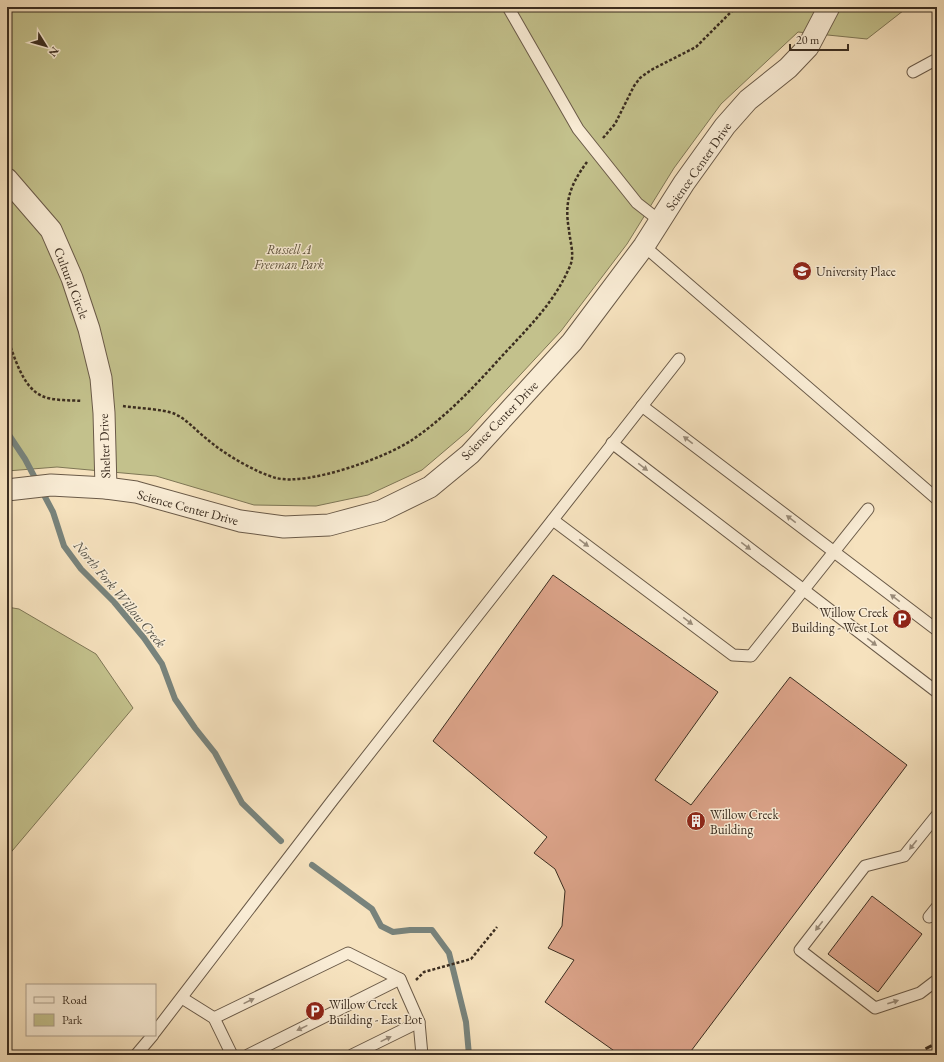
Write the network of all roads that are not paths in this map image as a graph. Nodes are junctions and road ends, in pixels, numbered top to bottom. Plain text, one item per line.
1 (508, 7) edge
2 (829, 7) edge
3 (937, 59) edge
4 (913, 72) dead end
5 (7, 179) edge
6 (660, 221) junction
7 (644, 246) junction
8 (679, 359) dead end
9 (105, 404) joint
10 (642, 406) junction
11 (612, 443) junction
12 (106, 488) junction
13 (15, 489) edge
14 (937, 499) edge
15 (868, 510) dead end
16 (553, 520) junction
17 (834, 552) junction
18 (804, 590) junction
19 (937, 630) edge
20 (937, 692) edge
21 (937, 815) edge
22 (937, 907) edge
23 (929, 917) dead end
24 (400, 980) junction
25 (937, 980) edge
26 (182, 998) junction
27 (214, 1018) junction
28 (419, 1022) junction
29 (156, 1031) edge
30 (152, 1036) edge
31 (136, 1055) edge
32 (232, 1055) edge
33 (248, 1055) edge
34 (352, 1055) edge
35 (422, 1055) edge

1 - 6 lane
2 - 6 street, Science Center Drive
3 - 4 lane
5 - 9 street, Cultural Circle
6 - 7 street, Science Center Drive
7 - 12 street, Science Center Drive
7 - 14 lane
8 - 10 lane
9 - 12 street, Shelter Drive
10 - 11 lane
17 -> 10 lane
11 - 16 lane
11 -> 18 lane
12 - 13 street, Science Center Drive
15 - 17 lane
16 -> 18 lane
16 - 26 lane
17 - 18 lane
19 -> 17 lane
18 -> 20 lane
21 -> 25 lane
22 - 23 lane
27 -> 24 lane
24 - 28 lane
24 -> 33 lane
26 - 27 lane
26 - 29 lane
27 - 32 lane
34 -> 28 lane
28 - 35 lane
30 - 31 lane

